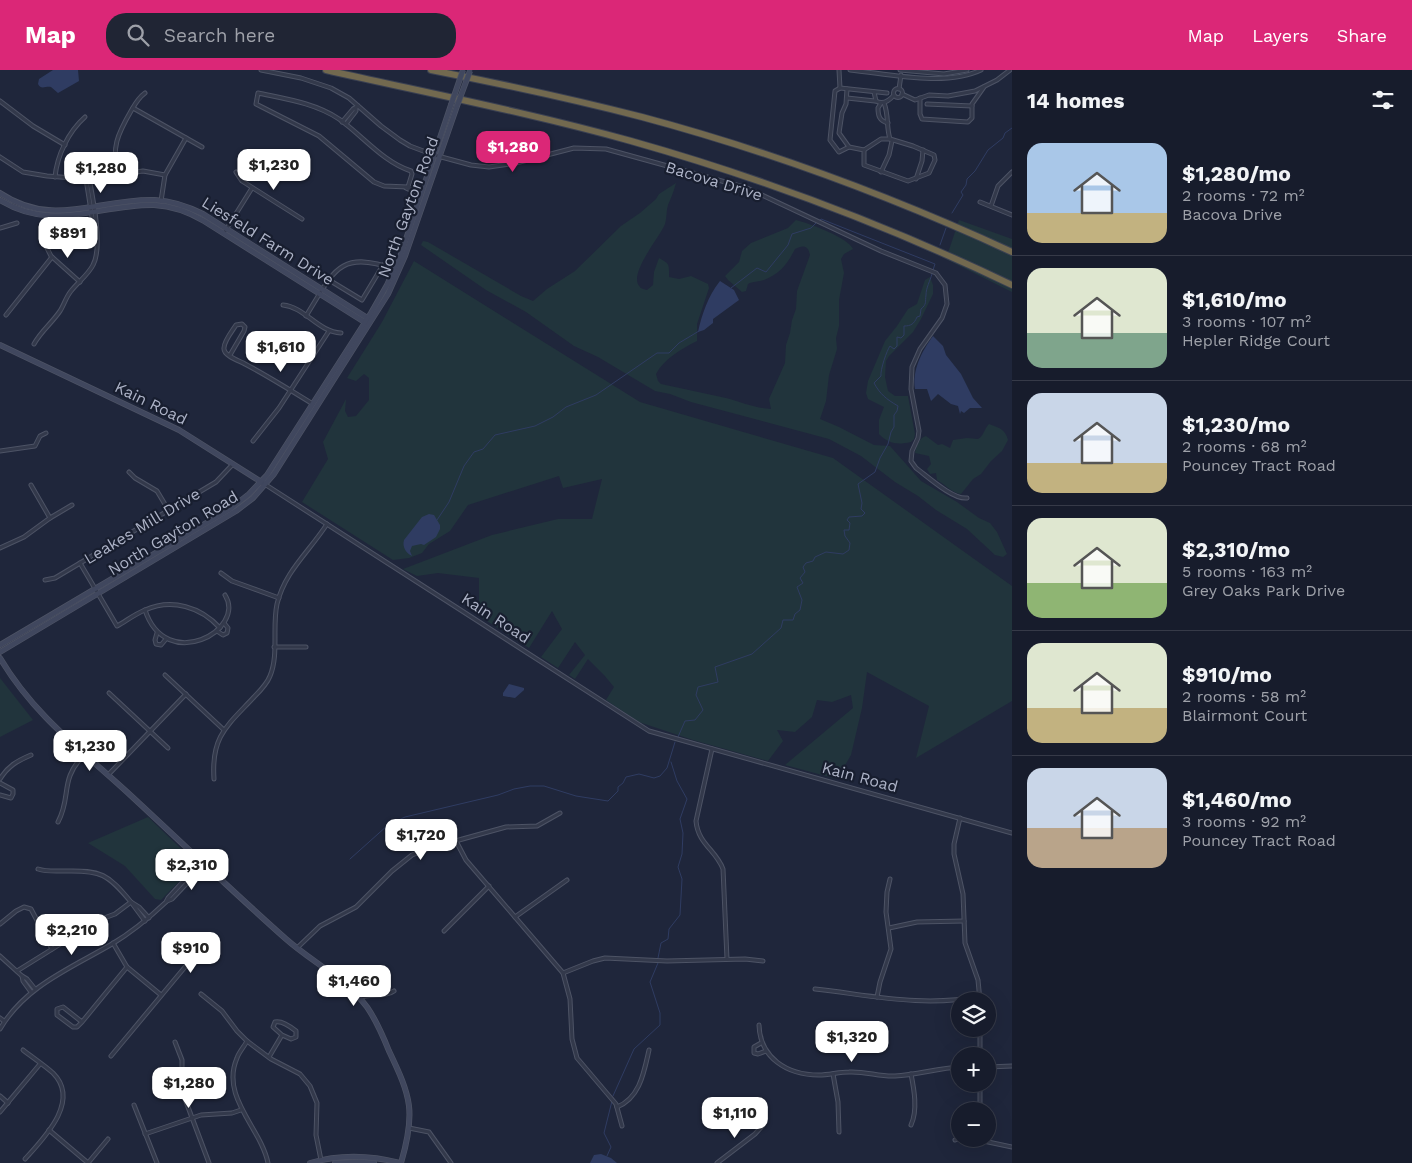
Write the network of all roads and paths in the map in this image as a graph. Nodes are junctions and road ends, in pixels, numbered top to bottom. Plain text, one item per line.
1 (261, 70) edge
2 (326, 70) edge
3 (431, 70) edge
4 (463, 70) edge
5 (470, 70) edge
6 (839, 70) edge
7 (850, 70) edge
8 (901, 70) edge
9 (967, 70) edge
10 (981, 70) edge
11 (1011, 71) edge
12 (901, 75) junction
13 (984, 87) junction
14 (840, 88) junction
15 (847, 89) junction
16 (899, 89) junction
17 (145, 92) dead end
18 (874, 92) junction
19 (887, 93) dead end
20 (902, 94) junction
21 (894, 95) junction
22 (946, 96) junction
23 (847, 98) junction
24 (920, 98) junction
25 (876, 100) junction
26 (0, 101) edge
27 (882, 103) junction
28 (927, 104) dead end
29 (946, 105) junction
30 (972, 106) junction
31 (357, 107) junction
32 (133, 108) junction
33 (834, 110) junction
34 (842, 113) junction
35 (85, 117) dead end
36 (344, 123) junction
37 (888, 123) junction
38 (839, 132) junction
39 (186, 138) junction
40 (830, 139) junction
41 (891, 140) junction
42 (65, 145) junction
43 (849, 146) junction
44 (202, 147) dead end
45 (864, 150) junction
46 (923, 150) junction
47 (434, 155) junction
48 (0, 157) edge
49 (440, 157) junction
50 (236, 172) dead end
51 (882, 172) junction
52 (1012, 172) edge
53 (118, 174) junction
54 (165, 175) junction
55 (55, 177) junction
56 (1006, 178) junction
57 (88, 179) junction
58 (916, 179) junction
59 (1012, 181) edge
60 (252, 188) junction
61 (407, 188) junction
62 (422, 193) junction
63 (0, 194) edge
64 (0, 200) edge
65 (161, 201) junction
66 (980, 202) dead end
67 (991, 206) junction
68 (92, 210) junction
69 (1012, 215) edge
70 (302, 219) dead end
71 (17, 223) dead end
72 (0, 228) edge
73 (225, 231) junction
74 (45, 244) dead end
75 (1012, 252) edge
76 (52, 257) junction
77 (383, 266) junction
78 (394, 269) junction
79 (328, 280) junction
80 (80, 282) junction
81 (1012, 285) edge
82 (321, 292) junction
83 (283, 305) dead end
84 (6, 314) dead end
85 (306, 316) junction
86 (368, 322) junction
87 (329, 331) junction
88 (341, 333) dead end
89 (34, 344) dead end
90 (0, 345) edge
91 (230, 356) junction
92 (291, 390) junction
93 (313, 404) junction
94 (46, 433) dead end
95 (253, 441) dead end
96 (0, 451) edge
97 (233, 464) junction
98 (129, 472) dead end
99 (264, 483) junction
100 (32, 485) dead end
101 (967, 498) dead end
102 (72, 505) dead end
103 (169, 511) junction
104 (50, 518) junction
105 (327, 524) junction
106 (0, 548) edge
107 (80, 563) junction
108 (222, 572) dead end
109 (45, 580) dead end
110 (95, 588) junction
111 (98, 594) junction
112 (225, 595) dead end
113 (279, 598) junction
114 (145, 610) junction
115 (224, 623) junction
116 (220, 628) junction
117 (217, 631) junction
118 (157, 632) junction
119 (166, 638) junction
120 (0, 645) edge
121 (274, 647) junction
122 (306, 647) dead end
123 (0, 652) edge
124 (0, 658) edge
125 (165, 675) dead end
126 (109, 693) dead end
127 (186, 694) junction
128 (224, 730) junction
129 (151, 732) junction
130 (168, 748) dead end
131 (712, 749) junction
132 (31, 755) dead end
133 (84, 755) junction
134 (108, 775) junction
135 (0, 779) edge
136 (214, 779) dead end
137 (0, 783) edge
138 (0, 795) edge
139 (560, 813) dead end
140 (960, 818) junction
141 (58, 822) dead end
142 (1012, 833) edge
143 (456, 841) junction
144 (203, 862) junction
145 (38, 869) dead end
146 (890, 879) dead end
147 (567, 880) dead end
148 (489, 886) junction
149 (131, 902) junction
150 (515, 917) junction
151 (149, 918) junction
152 (145, 921) junction
153 (964, 921) junction
154 (0, 924) edge
155 (889, 928) junction
156 (444, 931) dead end
157 (113, 944) junction
158 (297, 948) junction
159 (52, 949) junction
160 (0, 956) edge
161 (192, 959) junction
162 (726, 959) junction
163 (763, 961) dead end
164 (127, 967) junction
165 (17, 971) junction
166 (563, 974) junction
167 (22, 976) junction
168 (36, 989) junction
169 (815, 989) dead end
170 (394, 991) dead end
171 (31, 992) junction
172 (979, 992) edge
173 (201, 994) dead end
174 (161, 995) junction
175 (877, 997) junction
176 (359, 998) junction
177 (951, 999) edge
178 (0, 1018) edge
179 (4, 1021) junction
180 (82, 1022) junction
181 (759, 1025) dead end
182 (0, 1029) edge
183 (282, 1035) junction
184 (247, 1041) junction
185 (175, 1042) dead end
186 (762, 1043) junction
187 (23, 1050) dead end
188 (649, 1050) dead end
189 (766, 1052) junction
190 (111, 1056) dead end
191 (269, 1057) junction
192 (40, 1064) junction
193 (1012, 1066) edge
194 (996, 1067) edge
195 (951, 1069) edge
196 (833, 1074) junction
197 (911, 1074) junction
198 (0, 1096) edge
199 (8, 1103) junction
200 (134, 1105) dead end
201 (617, 1107) junction
202 (241, 1110) junction
203 (0, 1112) edge
204 (192, 1118) junction
205 (911, 1124) dead end
206 (763, 1125) dead end
207 (622, 1126) dead end
208 (409, 1128) junction
209 (49, 1130) junction
210 (839, 1132) dead end
211 (145, 1134) junction
212 (108, 1139) dead end
213 (996, 1143) edge
214 (1012, 1146) edge
215 (26, 1159) dead end
216 (321, 1160) junction
217 (88, 1163) edge
218 (157, 1163) edge
219 (209, 1163) edge
220 (268, 1163) edge
221 (310, 1163) edge
222 (335, 1163) edge
223 (374, 1163) edge
224 (400, 1163) edge
225 (451, 1163) edge
226 (717, 1163) edge

1 - 31 street, Bacova Drive
2 - 81 highway
3 - 75 highway
4 - 47 main road, North Gayton Road, bridge
5 - 49 main road, North Gayton Road, bridge
6 - 14 street
7 - 12 street
8 - 9 street
8 - 12 street
10 - 12 street
11 - 13 street
12 - 16 street
13 - 22 street
13 - 30 street
14 - 15 street
14 - 33 street
15 - 18 street
15 - 23 street
16 - 20 street
16 - 21 street
17 - 32 street
18 - 19 street
18 - 25 street
20 - 21 street
20 - 24 street
21 - 27 street
22 - 24 street
22 - 29 street
23 - 25 street
23 - 34 street
24 - 30 street
25 - 27 street
26 - 42 street
27 - 37 street
27 - 37 street
28 - 29 street
29 - 30 street
31 - 36 street
31 - 47 street, Bacova Drive
32 - 39 street
32 - 53 street
33 - 34 street
33 - 40 street
34 - 38 street
35 - 42 street
36 - 61 street
36 - 61 street
37 - 41 street
38 - 40 street
38 - 43 street
39 - 44 street
39 - 54 street
40 - 43 street
41 - 45 street
41 - 46 street
41 - 51 street
42 - 55 street
43 - 45 street
45 - 51 street
46 - 58 street
46 - 58 street
47 - 49 street, Bacova Drive
47 - 62 main road, North Gayton Road
48 - 55 street
49 - 86 main road, North Gayton Road
49 - 101 street, Bacova Drive
50 - 60 street
51 - 58 street
52 - 56 street
53 - 54 street
53 - 57 street
54 - 65 street
55 - 57 street
56 - 59 street
56 - 67 street
57 - 68 street
60 - 70 street
60 - 73 street
61 - 62 street
62 - 78 main road, North Gayton Road
63 - 68 main road, Liesfeld Farm Drive
64 - 68 main road, Liesfeld Farm Drive
65 - 68 main road, Liesfeld Farm Drive
65 - 73 main road, Liesfeld Farm Drive
66 - 67 street
67 - 69 street
68 - 73 main road, Liesfeld Farm Drive
68 - 80 street
71 - 72 street
73 - 82 main road, Liesfeld Farm Drive
74 - 76 street
76 - 80 street
76 - 84 street
77 - 78 street
77 - 79 street
77 - 79 street
78 - 86 main road, North Gayton Road
79 - 82 street
80 - 89 street
82 - 85 street
82 - 86 main road, Liesfeld Farm Drive
83 - 85 street
85 - 87 street
86 - 93 main road, North Gayton Road
86 - 99 main road, North Gayton Road
87 - 88 street
87 - 92 street
90 - 97 main road, Kain Road
91 - 91 street
91 - 92 street
92 - 93 street
92 - 95 street
93 - 99 main road, North Gayton Road
94 - 96 street
97 - 99 main road, Kain Road
97 - 103 street, Leakes Mill Drive
98 - 103 street
99 - 105 street, Kain Road
99 - 110 main road, North Gayton Road
99 - 111 main road, North Gayton Road
100 - 104 street
102 - 104 street
103 - 107 street, Leakes Mill Drive
104 - 106 street
105 - 113 street
105 - 131 street, Kain Road
107 - 109 street, Leakes Mill Drive
107 - 110 street
108 - 113 street
110 - 111 street
110 - 120 main road, North Gayton Road
111 - 114 street
111 - 123 main road, North Gayton Road
112 - 115 street
113 - 121 street
114 - 116 street
114 - 118 street
115 - 116 street
115 - 117 street
116 - 117 street
117 - 119 street
118 - 119 street
118 - 119 street
121 - 122 street
121 - 128 street
124 - 133 main road
125 - 127 street
126 - 129 street
127 - 128 street
127 - 129 street
128 - 136 street
129 - 130 street
129 - 134 street
131 - 140 street, Kain Road
131 - 162 street
132 - 135 street
133 - 134 main road
133 - 141 street
134 - 144 main road
137 - 138 street
139 - 143 street
140 - 142 street, Kain Road
140 - 153 street
143 - 148 street
143 - 158 street
144 - 151 street
144 - 158 main road
145 - 149 street
146 - 155 street
147 - 150 street
148 - 150 street
148 - 156 street
149 - 151 street
149 - 152 street
149 - 159 street
150 - 166 street
151 - 152 street
152 - 157 street
153 - 155 street
153 - 172 street
154 - 159 street
155 - 175 street
157 - 164 street
157 - 168 street
158 - 176 main road
159 - 165 street
160 - 165 street
161 - 161 street
161 - 174 street
162 - 163 street
162 - 166 street
164 - 174 street
164 - 180 street
165 - 167 street
166 - 201 street
167 - 168 street
167 - 171 street
168 - 171 street
169 - 175 street
170 - 176 street
171 - 179 street
173 - 184 street
174 - 190 street
175 - 177 street
176 - 208 main road
178 - 179 street
179 - 182 street
180 - 180 street
181 - 186 street
183 - 183 street
183 - 191 street
184 - 191 street
184 - 202 street
185 - 204 street
186 - 189 street
186 - 189 street
187 - 192 street
188 - 201 street
189 - 196 street
191 - 216 street
192 - 199 street
192 - 209 street
193 - 194 street
195 - 197 street
196 - 197 street
196 - 210 street
197 - 205 street
198 - 199 street
199 - 203 street
200 - 211 street
201 - 207 street
202 - 204 street
202 - 220 street
204 - 211 street
204 - 219 street
206 - 226 street
208 - 224 main road
208 - 225 street
209 - 215 street
209 - 217 street
211 - 218 street
212 - 217 street
213 - 214 street
216 - 221 main road
216 - 224 main road
222 - 223 main road

